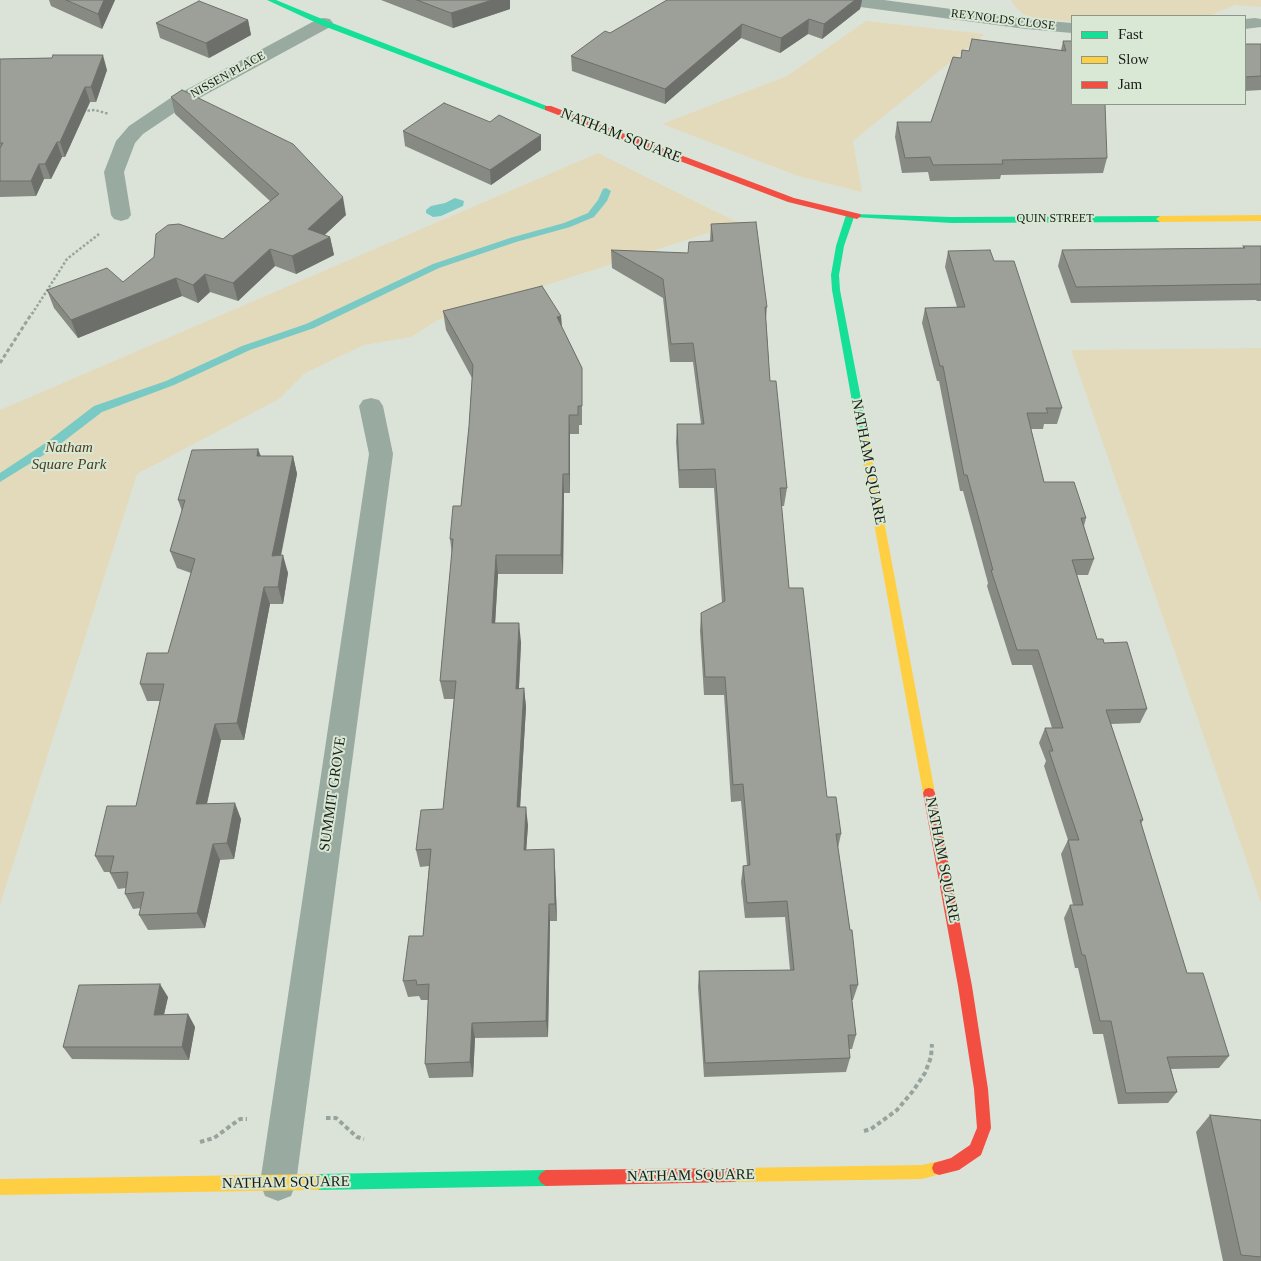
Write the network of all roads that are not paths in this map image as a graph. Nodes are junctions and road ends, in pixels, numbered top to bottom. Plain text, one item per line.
1 (270, 0) edge
2 (845, 0) edge
3 (997, 0) edge
4 (993, 19) junction
5 (324, 23) junction
6 (1071, 28) edge
7 (850, 214) junction
8 (121, 215) road end
9 (1261, 218) edge
10 (371, 406) dead end
11 (278, 1183) junction
12 (0, 1187) edge

1 - 5 street, NATHAM SQUARE
2 - 4 street, REYNOLDS CLOSE
3 - 4 street
4 - 6 street, REYNOLDS CLOSE
5 - 7 street, NATHAM SQUARE
5 - 8 street, NISSEN PLACE
7 - 9 street, QUIN STREET
7 - 11 street, NATHAM SQUARE
10 - 11 street, SUMMIT GROVE
11 - 12 street, NATHAM SQUARE

